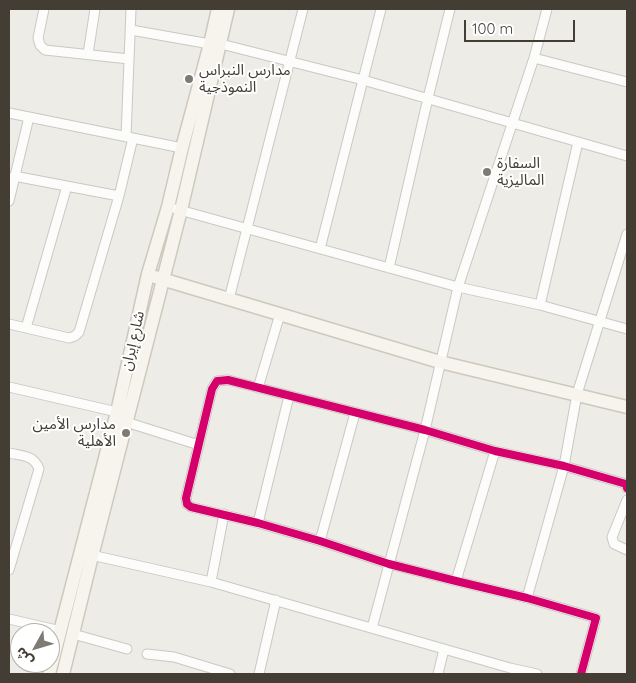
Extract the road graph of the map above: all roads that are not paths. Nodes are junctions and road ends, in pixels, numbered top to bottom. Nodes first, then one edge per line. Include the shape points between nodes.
1 (44, 9) edge
2 (95, 9) edge
3 (131, 9) edge
4 (218, 9) edge
5 (228, 9) edge
6 (303, 9) edge
7 (381, 9) edge
8 (450, 9) edge
9 (547, 9) edge
10 (131, 30) junction
11 (216, 44) junction
12 (88, 54) junction
13 (534, 58) junction
14 (129, 60) junction
15 (290, 61) junction
16 (362, 80) junction
17 (627, 82) edge
18 (428, 98) junction
19 (9, 112) edge
20 (29, 117) junction
21 (512, 123) junction
22 (129, 137) junction
23 (578, 142) junction
24 (182, 148) junction
25 (627, 156) edge
26 (14, 176) junction
27 (67, 186) junction
28 (120, 196) junction
29 (9, 201) edge
30 (175, 209) junction
31 (246, 228) junction
32 (627, 234) edge
33 (320, 249) junction
34 (390, 268) junction
35 (148, 274) junction
36 (162, 280) junction
37 (458, 287) junction
38 (229, 298) junction
39 (540, 305) junction
40 (280, 314) junction
41 (600, 322) junction
42 (9, 324) edge
43 (26, 328) junction
44 (627, 329) edge
45 (440, 362) junction
46 (9, 387) edge
47 (258, 388) junction
48 (577, 394) junction
49 (290, 396) junction
50 (627, 407) edge
51 (117, 412) junction
52 (355, 413) junction
53 (126, 422) junction
54 (425, 430) junction
55 (199, 445) junction
56 (495, 452) junction
57 (9, 453) edge
58 (564, 466) junction
59 (627, 488) edge
60 (627, 500) edge
61 (224, 514) junction
62 (258, 523) junction
63 (320, 541) junction
64 (627, 550) edge
65 (86, 554) junction
66 (390, 564) junction
67 (9, 570) edge
68 (456, 581) junction
69 (211, 582) junction
70 (527, 598) junction
71 (276, 600) junction
72 (9, 619) edge
73 (372, 628) junction
74 (67, 632) junction
75 (444, 649) junction
76 (127, 650) dead end
77 (147, 654) dead end
78 (509, 671) edge
79 (49, 674) edge
80 (62, 674) edge
81 (230, 674) edge
82 (259, 674) edge
83 (438, 674) edge
84 (537, 674) edge
85 (581, 674) edge

1 - 12 street via 38,38 40,45 45,50
2 - 12 street
3 - 10 street
4 - 11 street, شارع إيران
5 - 11 street, شارع إيران
6 - 15 street
7 - 16 street
8 - 18 street
9 - 13 street
10 - 11 street
10 - 14 street
11 - 15 street
11 - 24 street, شارع إيران
11 - 30 street, شارع إيران
12 - 14 street
13 - 17 street
13 - 21 street
14 - 22 street
15 - 16 street
15 - 31 street
16 - 18 street
16 - 33 street
18 - 21 street
18 - 34 street
19 - 20 street
20 - 22 street
20 - 26 street
21 - 23 street
21 - 37 street
22 - 24 street
22 - 28 street
23 - 25 street
23 - 39 street
24 - 30 street, شارع إيران
26 - 27 street
26 - 29 street
27 - 28 street
27 - 43 street
28 - 43 street via 79,332 69,338
30 - 31 street
30 - 35 street, شارع إيران
30 - 36 street, شارع إيران
31 - 33 street
31 - 38 street
32 - 41 street
33 - 34 street
34 - 37 street
35 - 36 street
35 - 51 street, شارع إيران
36 - 38 street
36 - 53 street, شارع إيران
37 - 39 street
37 - 45 street
38 - 40 street
39 - 41 street
40 - 45 street
40 - 47 street
41 - 44 street
41 - 48 street
42 - 43 street
45 - 48 street
45 - 54 street
46 - 51 street
47 - 49 street
47 - 55 street via 228,380 217,381 212,389
48 - 50 street
48 - 58 street
49 - 52 street
49 - 62 street
51 - 53 street
51 - 65 street, شارع إيران
52 - 54 street
52 - 63 street
53 - 55 street
53 - 65 street, شارع إيران
54 - 56 street
54 - 66 street
55 - 61 street via 187,504
56 - 58 street
56 - 68 street
57 - 67 street via 37,461 39,469
58 - 59 street via 626,484
58 - 70 street
60 - 64 street via 612,537 614,544
61 - 62 street
61 - 69 street
62 - 63 street
63 - 66 street
65 - 69 street
65 - 74 street, شارع إيران
66 - 68 street
66 - 73 street
68 - 70 street
69 - 71 street
70 - 85 street via 596,618
71 - 73 street
71 - 82 street
72 - 74 street
73 - 75 street
74 - 76 street
74 - 79 street, شارع إيران
74 - 80 street, شارع إيران
75 - 78 street
75 - 83 street
77 - 81 street via 174,657
78 - 84 street

